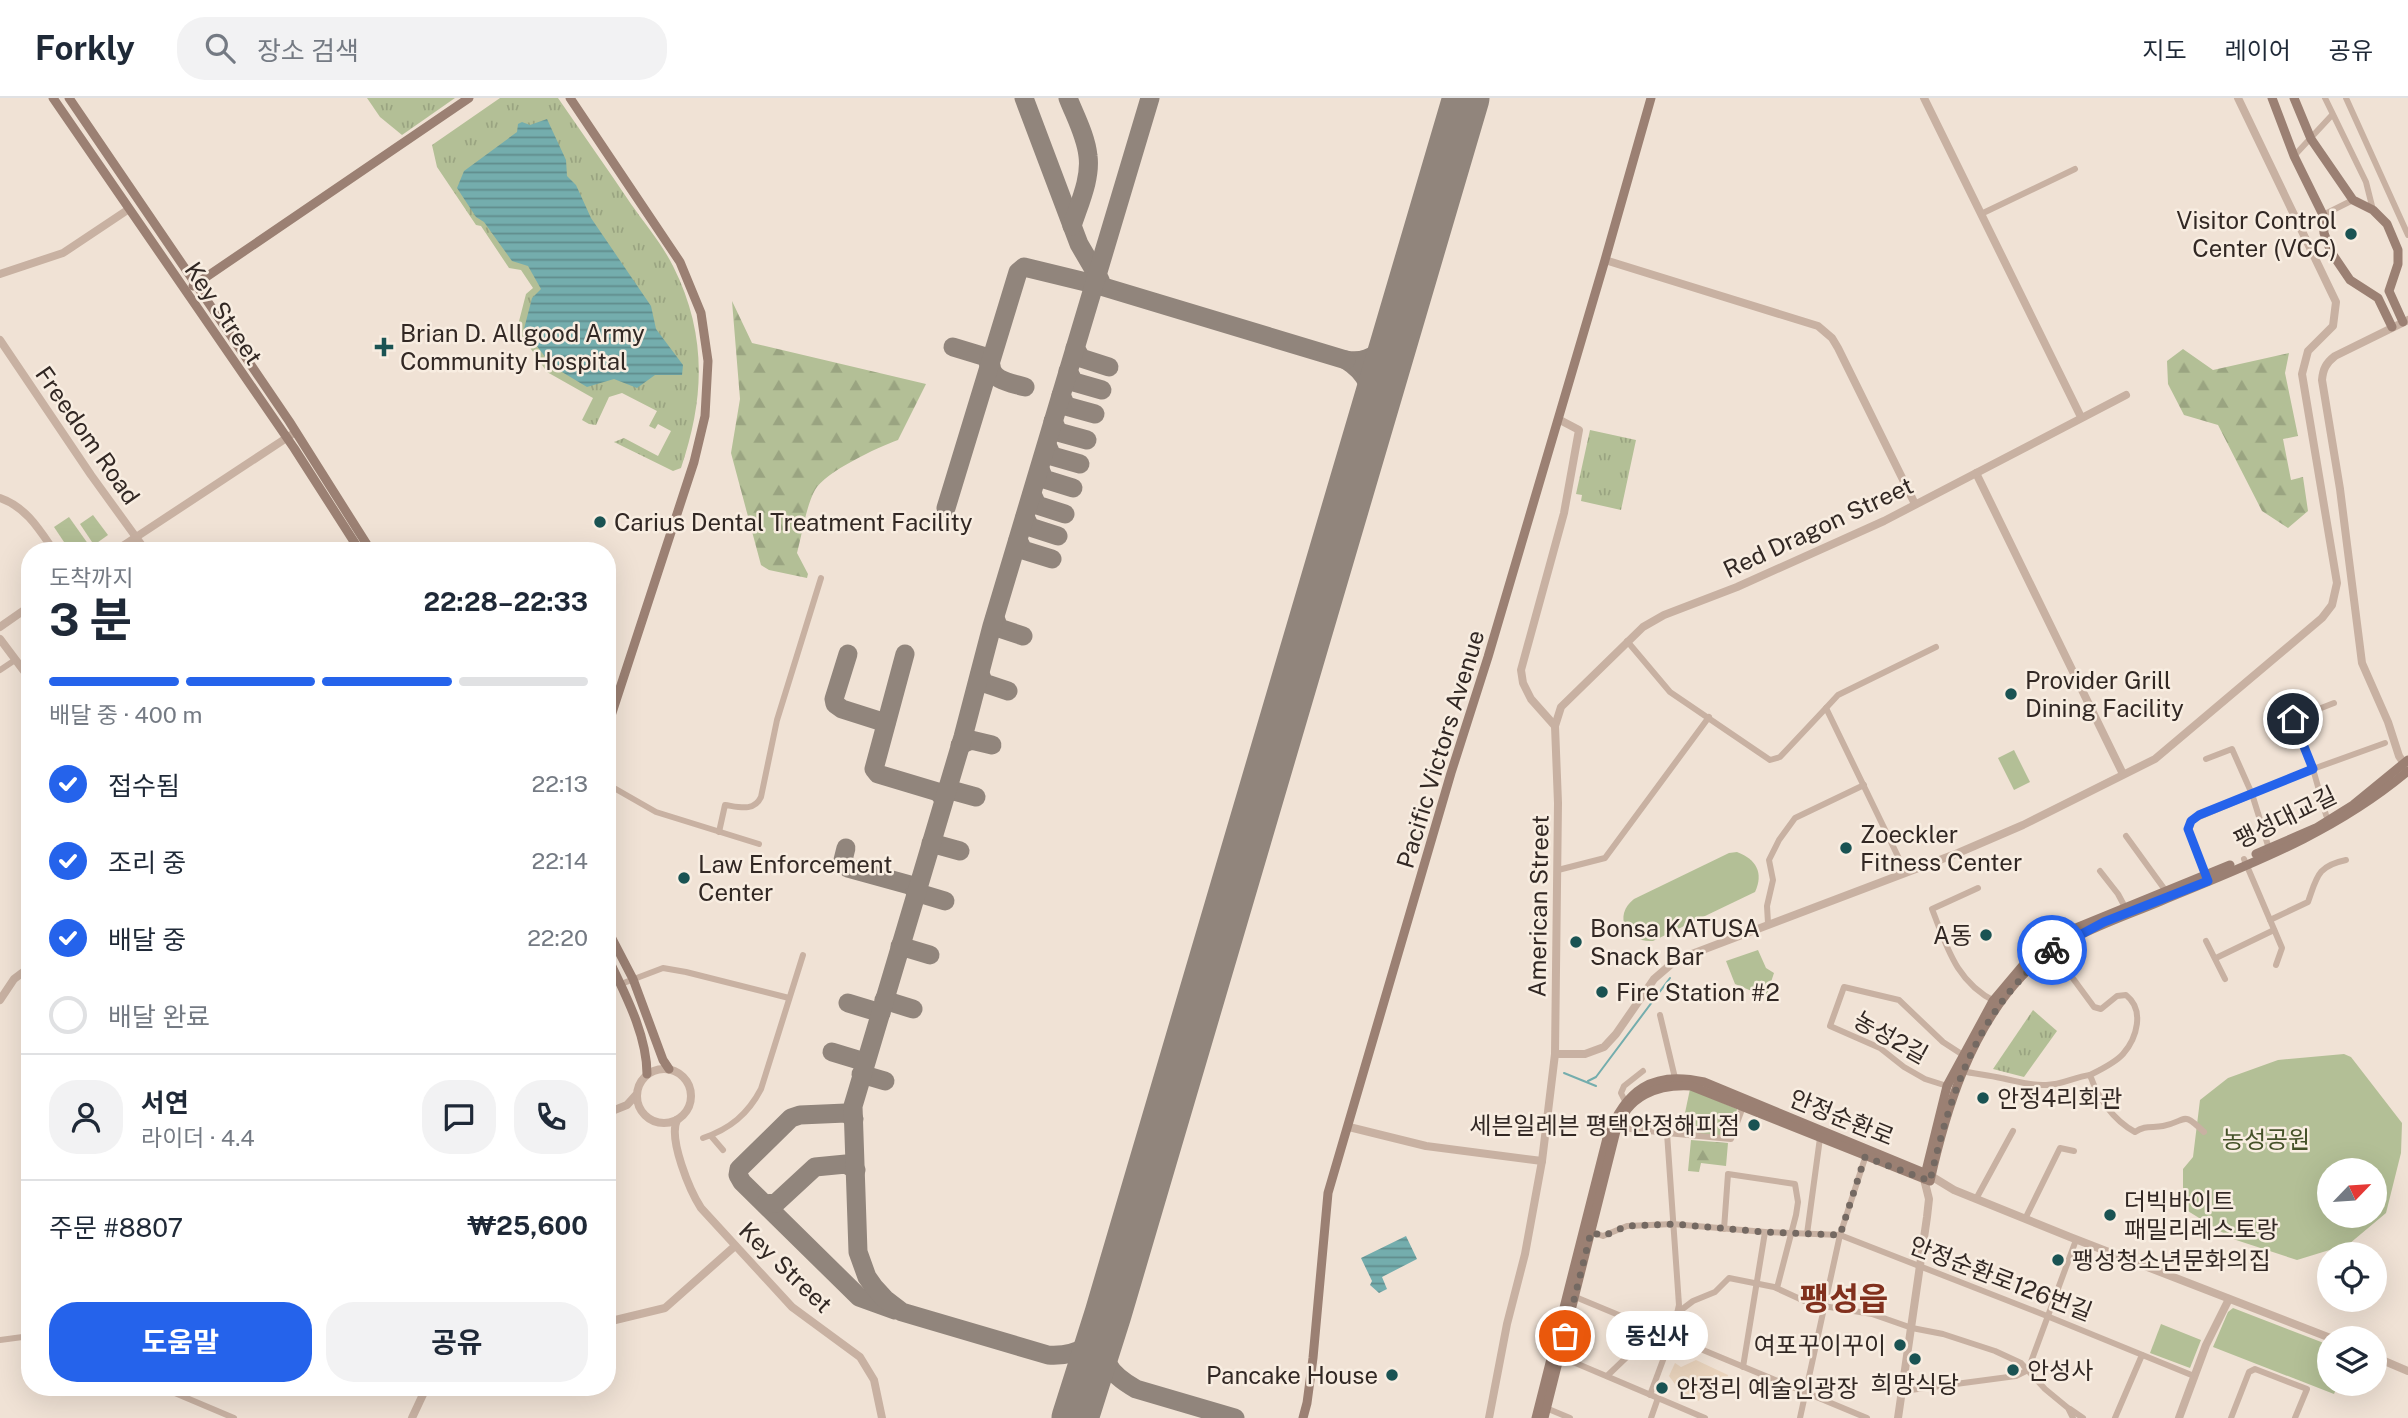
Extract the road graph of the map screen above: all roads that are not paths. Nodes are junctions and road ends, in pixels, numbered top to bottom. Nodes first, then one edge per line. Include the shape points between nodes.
1 (53, 98) edge
2 (69, 98) edge
3 (469, 98) edge
4 (570, 98) edge
5 (1651, 98) edge
6 (1924, 98) edge
7 (2238, 98) edge
8 (2272, 98) edge
9 (2294, 98) edge
10 (2325, 98) edge
11 (2346, 98) edge
12 (2331, 113) junction
13 (2311, 139) junction
14 (2294, 156) junction
15 (2075, 169) dead end
16 (2353, 200) junction
17 (129, 209) junction
18 (2373, 210) junction
19 (1981, 214) junction
20 (2323, 215) junction
21 (2408, 234) edge
22 (1605, 260) junction
23 (0, 274) edge
24 (196, 284) junction
25 (185, 291) junction
26 (2406, 321) edge
27 (2392, 327) junction
28 (0, 340) edge
29 (2126, 396) dead end
30 (2081, 417) junction
31 (1558, 419) junction
32 (296, 432) junction
33 (287, 438) junction
34 (1976, 473) junction
35 (0, 498) edge
36 (1915, 504) junction
37 (136, 537) junction
38 (47, 542) edge
39 (128, 542) edge
40 (140, 542) edge
41 (354, 542) edge
42 (365, 542) edge
43 (821, 578) dead end
44 (21, 612) edge
45 (0, 627) edge
46 (0, 639) edge
47 (1627, 640) junction
48 (1936, 647) dead end
49 (15, 660) junction
50 (21, 668) edge
51 (0, 670) edge
52 (616, 700) edge
53 (2287, 702) dead end
54 (2334, 703) dead end
55 (1826, 708) junction
56 (1709, 717) junction
57 (2293, 719) junction
58 (1555, 726) junction
59 (2385, 743) dead end
60 (2206, 759) dead end
61 (2407, 766) edge
62 (2313, 769) junction
63 (2123, 774) junction
64 (1864, 785) junction
65 (616, 789) edge
66 (2252, 794) junction
67 (2330, 823) junction
68 (719, 832) junction
69 (2126, 836) dead end
70 (759, 844) dead end
71 (2270, 852) junction
72 (2346, 860) dead end
73 (2245, 862) junction
74 (1558, 870) junction
75 (2100, 871) dead end
76 (1906, 873) junction
77 (2206, 878) junction
78 (1978, 888) dead end
79 (2168, 894) junction
80 (2126, 910) junction
81 (2270, 920) junction
82 (1768, 923) junction
83 (2274, 930) junction
84 (2206, 941) dead end
85 (616, 946) edge
86 (2050, 947) junction
87 (803, 955) dead end
88 (2216, 958) junction
89 (2276, 965) dead end
90 (21, 974) edge
91 (616, 974) edge
92 (633, 979) junction
93 (2225, 979) dead end
94 (621, 984) junction
95 (789, 998) junction
96 (0, 1000) edge
97 (1997, 1003) junction
98 (1660, 1015) dead end
99 (1555, 1054) junction
100 (1963, 1055) junction
101 (669, 1069) junction
102 (1959, 1069) junction
103 (1643, 1071) dead end
104 (647, 1074) junction
105 (2090, 1075) junction
106 (1675, 1077) junction
107 (1947, 1086) junction
108 (637, 1094) junction
109 (1625, 1101) junction
110 (1745, 1102) junction
111 (627, 1105) junction
112 (616, 1109) edge
113 (641, 1110) junction
114 (677, 1120) junction
115 (666, 1123) junction
116 (1615, 1124) junction
117 (1349, 1127) junction
118 (2013, 1130) dead end
119 (674, 1132) junction
120 (2204, 1132) dead end
121 (1667, 1133) junction
122 (711, 1136) junction
123 (703, 1138) dead end
124 (1820, 1138) junction
125 (723, 1150) dead end
126 (2074, 1151) dead end
127 (1866, 1153) junction
128 (1542, 1161) junction
129 (1927, 1177) junction
130 (1976, 1199) junction
131 (2025, 1219) junction
132 (1673, 1224) junction
133 (1724, 1228) junction
134 (1588, 1231) junction
135 (1765, 1232) junction
136 (1791, 1233) junction
137 (1807, 1234) junction
138 (1840, 1235) junction
139 (2076, 1240) junction
140 (735, 1246) junction
141 (1919, 1267) junction
142 (1756, 1282) junction
143 (1777, 1288) junction
144 (1571, 1295) junction
145 (2229, 1299) junction
146 (1825, 1308) junction
147 (1675, 1314) junction
148 (2047, 1316) junction
149 (616, 1320) edge
150 (1912, 1328) junction
151 (1656, 1329) junction
152 (2317, 1333) edge
153 (1672, 1336) junction
154 (21, 1337) edge
155 (0, 1340) edge
156 (1556, 1355) junction
157 (2142, 1355) junction
158 (2387, 1362) edge
159 (1743, 1367) junction
160 (2028, 1370) junction
161 (2408, 1371) edge
162 (1607, 1376) junction
163 (2194, 1376) junction
164 (1903, 1391) junction
165 (1806, 1394) junction
166 (1650, 1395) junction
167 (182, 1396) edge
168 (422, 1396) edge
169 (1658, 1398) junction
170 (2068, 1408) junction
171 (1545, 1413) edge
172 (234, 1418) edge
173 (412, 1418) edge
174 (882, 1418) edge
175 (1303, 1418) edge
176 (1489, 1418) edge
177 (1536, 1418) edge
178 (1570, 1418) edge
179 (1651, 1418) edge
180 (1705, 1418) edge
181 (1800, 1418) edge
182 (1867, 1418) edge
183 (1898, 1418) edge
184 (2073, 1418) edge
185 (2083, 1418) edge
186 (2115, 1418) edge
187 (2179, 1418) edge
188 (2231, 1418) edge
189 (2295, 1418) edge

1 - 17 main road, Key Street
2 - 24 main road, Key Street
3 - 24 main road
4 - 52 main road via 680,262 701,313 708,362 705,416 697,452
5 - 22 main road, Pacific Victors Avenue
6 - 19 street
7 - 63 street via 2336,302 2333,326 2308,351 2302,374 2337,583 2332,605 2322,618 2155,759
8 - 14 main road
9 - 13 main road
10 - 12 street
11 - 21 street
12 - 13 street
12 - 18 street via 2366,182
13 - 14 street
13 - 16 main road
14 - 20 main road
15 - 19 street
16 - 18 main road
16 - 20 street
17 - 23 street via 64,253
17 - 25 main road, Key Street
18 - 26 main road via 2387,224 2398,250 2389,290
19 - 30 street
20 - 27 main road via 2331,252 2350,280 2378,298
22 - 31 main road, Pacific Victors Avenue
22 - 36 street via 1826,331
24 - 25 main road
24 - 32 main road, Key Street
25 - 33 main road, Key Street
26 - 27 street
27 - 61 street via 2335,356 2323,370 2322,380 2361,663
28 - 37 street, Freedom Road
29 - 30 street, Red Dragon Street
30 - 34 street, Red Dragon Street
31 - 58 street via 1579,430 1564,513 1521,670 1531,699
31 - 117 main road, Pacific Victors Avenue
32 - 33 street
32 - 42 main road, Key Street
33 - 37 street
33 - 41 main road, Key Street
34 - 36 street, Red Dragon Street
34 - 63 street
35 - 38 street via 27,514
36 - 47 street, Red Dragon Street via 1737,587 1664,615
37 - 39 street
37 - 40 street, Freedom Road
43 - 68 street via 777,720 761,797 752,808 725,805
44 - 45 street
46 - 49 street
47 - 56 street via 1670,692
47 - 58 street, Red Dragon Street via 1561,707
48 - 55 street via 1838,695
49 - 50 street
49 - 51 street
53 - 57 street
54 - 57 street
55 - 56 street via 1780,757 1770,760
55 - 64 street
56 - 74 street via 1605,858
57 - 62 street
58 - 74 street, American Street
59 - 62 street
60 - 66 street via 2232,749
61 - 67 main road, 팽성대교길
62 - 66 street
62 - 67 street
63 - 76 street via 2023,825
64 - 76 street
64 - 82 street via 1795,818 1779,840 1769,860 1773,880
65 - 68 street via 656,812
66 - 71 street
66 - 77 street via 2199,815 2189,824
67 - 71 main road, 팽성대교길
68 - 70 street
69 - 79 street
71 - 73 main road, 팽성대교길
72 - 81 street via 2318,873 2308,902
73 - 77 main road, 팽성대교길
73 - 81 street
74 - 99 street, American Street
75 - 80 street
76 - 82 street
77 - 79 main road, 팽성대교길
78 - 97 street via 1933,909 1953,964 1973,987
79 - 80 main road, 팽성대교길
80 - 86 main road, 팽성대교길 via 2076,928
81 - 83 street
82 - 99 street via 1676,960 1654,979 1614,1038 1601,1049 1581,1055
83 - 88 street
83 - 89 street via 2282,948
84 - 88 street
85 - 92 main road
86 - 97 main road, 팽성대교길 via 2025,963
86 - 105 street via 2094,1007 2101,1009 2117,996 2126,995 2137,1011 2137,1028 2123,1054
87 - 95 street
88 - 93 street
90 - 96 street
91 - 94 main road
92 - 94 street
92 - 95 street via 663,968
92 - 101 main road
94 - 104 main road via 647,1059
95 - 122 street via 754,1102 735,1123
97 - 100 main road, 팽성대교길
97 - 102 main road
98 - 106 street
99 - 128 street, American Street
100 - 102 main road, 팽성대교길
100 - 107 street, 농성2길 via 1942,1042 1899,1000 1844,987 1830,1026 1880,1048 1913,1073
101 - 104 street
101 - 114 street via 685,1079 691,1092 688,1109
102 - 105 street via 2045,1086
102 - 107 main road, 팽성대교길
102 - 129 main road, 팽성대교길
103 - 109 street via 1624,1086
104 - 108 street
105 - 120 street via 2113,1115 2135,1132 2183,1118
106 - 109 main road via 1651,1084
106 - 110 main road, 안정순환로 via 1704,1082
107 - 129 main road, 팽성대교길
108 - 111 street
108 - 113 street
109 - 116 main road, 안정순환로
110 - 116 main road, 안정순환로 via 1691,1086 1663,1086 1636,1101
110 - 121 street via 1731,1139
110 - 124 main road, 안정순환로
110 - 127 main road, 안정순환로
111 - 112 street
111 - 113 street
113 - 115 street via 652,1121
114 - 115 street
114 - 119 street
115 - 119 street
116 - 121 street
116 - 134 main road, 안정순환로
117 - 128 street via 1426,1146
117 - 175 main road, Pacific Victors Avenue via 1328,1193
118 - 130 street
119 - 140 street, Key Street via 693,1195
121 - 132 street
122 - 123 street
122 - 125 street
124 - 127 main road, 안정순환로
124 - 137 street, 안정순환로
126 - 131 street via 2060,1148
127 - 129 main road, 안정순환로
127 - 138 street
128 - 176 street, American Street
129 - 130 street, 안정순환로
129 - 141 street via 1929,1199
130 - 131 street, 안정순환로
131 - 139 street, 안정순환로
132 - 133 street, 안정순환로126번길
132 - 134 street, 안정순환로126번길 via 1627,1226 1603,1236
132 - 147 street via 1679,1305
133 - 135 street, 안정순환로126번길
133 - 136 street via 1728,1174 1794,1184 1798,1202
134 - 144 main road, 안정순환로
135 - 136 street, 안정순환로126번길
135 - 142 street
136 - 137 street, 안정순환로126번길
136 - 143 street
137 - 138 street, 안정순환로126번길
138 - 141 street, 안정순환로126번길
138 - 146 street
139 - 145 street, 안정순환로
139 - 148 street
140 - 149 street via 665,1308
140 - 174 street, Key Street via 792,1307 860,1357 874,1380
141 - 148 street, 안정순환로126번길
141 - 150 street
142 - 143 street
142 - 147 street via 1729,1278 1715,1292
142 - 159 street
143 - 146 street
144 - 151 street
144 - 156 main road, 안정순환로
145 - 152 street, 안정순환로
145 - 163 street
146 - 150 street via 1872,1314
146 - 165 street
147 - 151 street
147 - 153 street
148 - 157 street, 안정순환로126번길
148 - 160 street
150 - 160 street via 1995,1351
150 - 164 street
151 - 153 street
151 - 162 street
153 - 159 street
153 - 166 street
154 - 155 street
156 - 162 street
156 - 171 main road, 안정순환로
156 - 177 main road, 안정순환로
157 - 163 street, 안정순환로126번길
157 - 186 street
158 - 161 street
159 - 165 street
160 - 164 street via 2016,1376
160 - 170 street
162 - 166 street
163 - 187 street
164 - 183 street
165 - 181 street
165 - 182 street
166 - 169 street
167 - 172 street
168 - 173 street
169 - 179 street
169 - 180 street
170 - 184 street
170 - 185 street
171 - 178 street
188 - 189 street via 2249,1372 2255,1369 2307,1389

